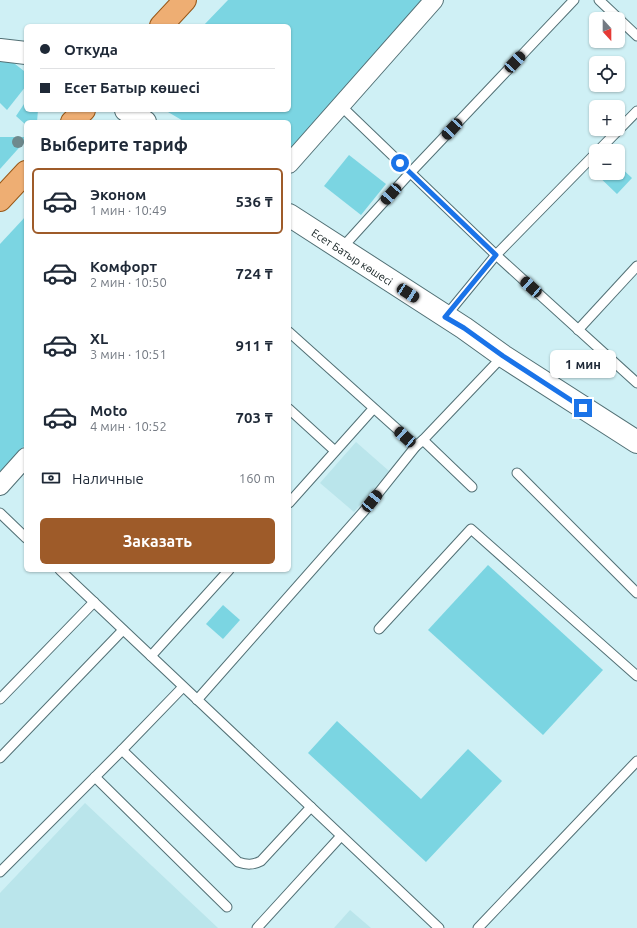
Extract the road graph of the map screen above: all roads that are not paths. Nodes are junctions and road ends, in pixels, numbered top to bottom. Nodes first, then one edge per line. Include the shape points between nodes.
1 (186, 0) edge
2 (434, 0) edge
3 (574, 0) edge
4 (599, 0) edge
5 (614, 0) edge
6 (607, 7) junction
7 (163, 24) edge
8 (637, 36) edge
9 (0, 50) edge
10 (24, 53) edge
11 (340, 106) junction
12 (637, 111) edge
13 (82, 112) edge
14 (129, 112) edge
15 (74, 120) edge
16 (142, 120) edge
17 (605, 144) edge
18 (589, 160) edge
19 (291, 162) edge
20 (410, 173) junction
21 (24, 174) edge
22 (0, 200) edge
23 (291, 216) edge
24 (341, 249) junction
25 (496, 255) junction
26 (637, 266) edge
27 (445, 317) junction
28 (578, 330) junction
29 (291, 334) edge
30 (503, 356) junction
31 (637, 383) edge
32 (373, 409) junction
33 (291, 411) edge
34 (424, 440) junction
35 (637, 442) edge
36 (416, 446) junction
37 (335, 451) junction
38 (24, 459) edge
39 (517, 473) dead end
40 (0, 486) edge
41 (472, 487) dead end
42 (291, 501) edge
43 (0, 513) edge
44 (24, 536) edge
45 (62, 572) edge
46 (227, 572) edge
47 (637, 593) edge
48 (94, 602) junction
49 (379, 629) dead end
50 (123, 630) junction
51 (151, 656) junction
52 (636, 672) edge
53 (183, 687) junction
54 (0, 699) edge
55 (197, 700) junction
56 (122, 750) junction
57 (0, 758) edge
58 (637, 761) edge
59 (95, 777) junction
60 (310, 807) junction
61 (341, 836) junction
62 (0, 872) edge
63 (227, 907) dead end
64 (257, 928) edge
65 (439, 928) edge
66 (478, 928) edge

1 - 7 main road
2 - 11 street
3 - 20 lane
4 - 6 lane
5 - 6 lane
6 - 8 lane
9 - 10 street
11 - 19 street
11 - 20 lane
12 - 17 lane
13 - 15 main road
14 - 16 street
18 - 25 lane
20 - 24 lane
20 - 25 lane
21 - 22 main road
23 - 24 street, Есет Батыр көшесі
24 - 27 street, Есет Батыр көшесі
25 - 27 lane
25 - 28 lane
26 - 28 lane
27 - 30 street, Есет Батыр көшесі
28 - 31 lane
29 - 32 lane
30 - 34 lane
30 - 35 street, Есет Батыр көшесі
32 - 36 lane
32 - 37 lane
33 - 37 lane
34 - 36 lane
34 - 41 lane
36 - 55 lane via 364,511
37 - 42 lane
38 - 40 street
39 - 47 lane
43 - 44 lane
45 - 48 lane
46 - 51 lane
48 - 50 lane
48 - 54 lane
49 - 52 lane via 472,529
50 - 51 lane
50 - 57 lane
51 - 53 lane
53 - 55 lane
53 - 56 lane
55 - 60 lane
56 - 59 lane
56 - 60 lane via 238,862 254,864 261,861
58 - 66 lane
59 - 62 lane
59 - 63 lane
60 - 61 lane
61 - 64 lane
61 - 65 lane

